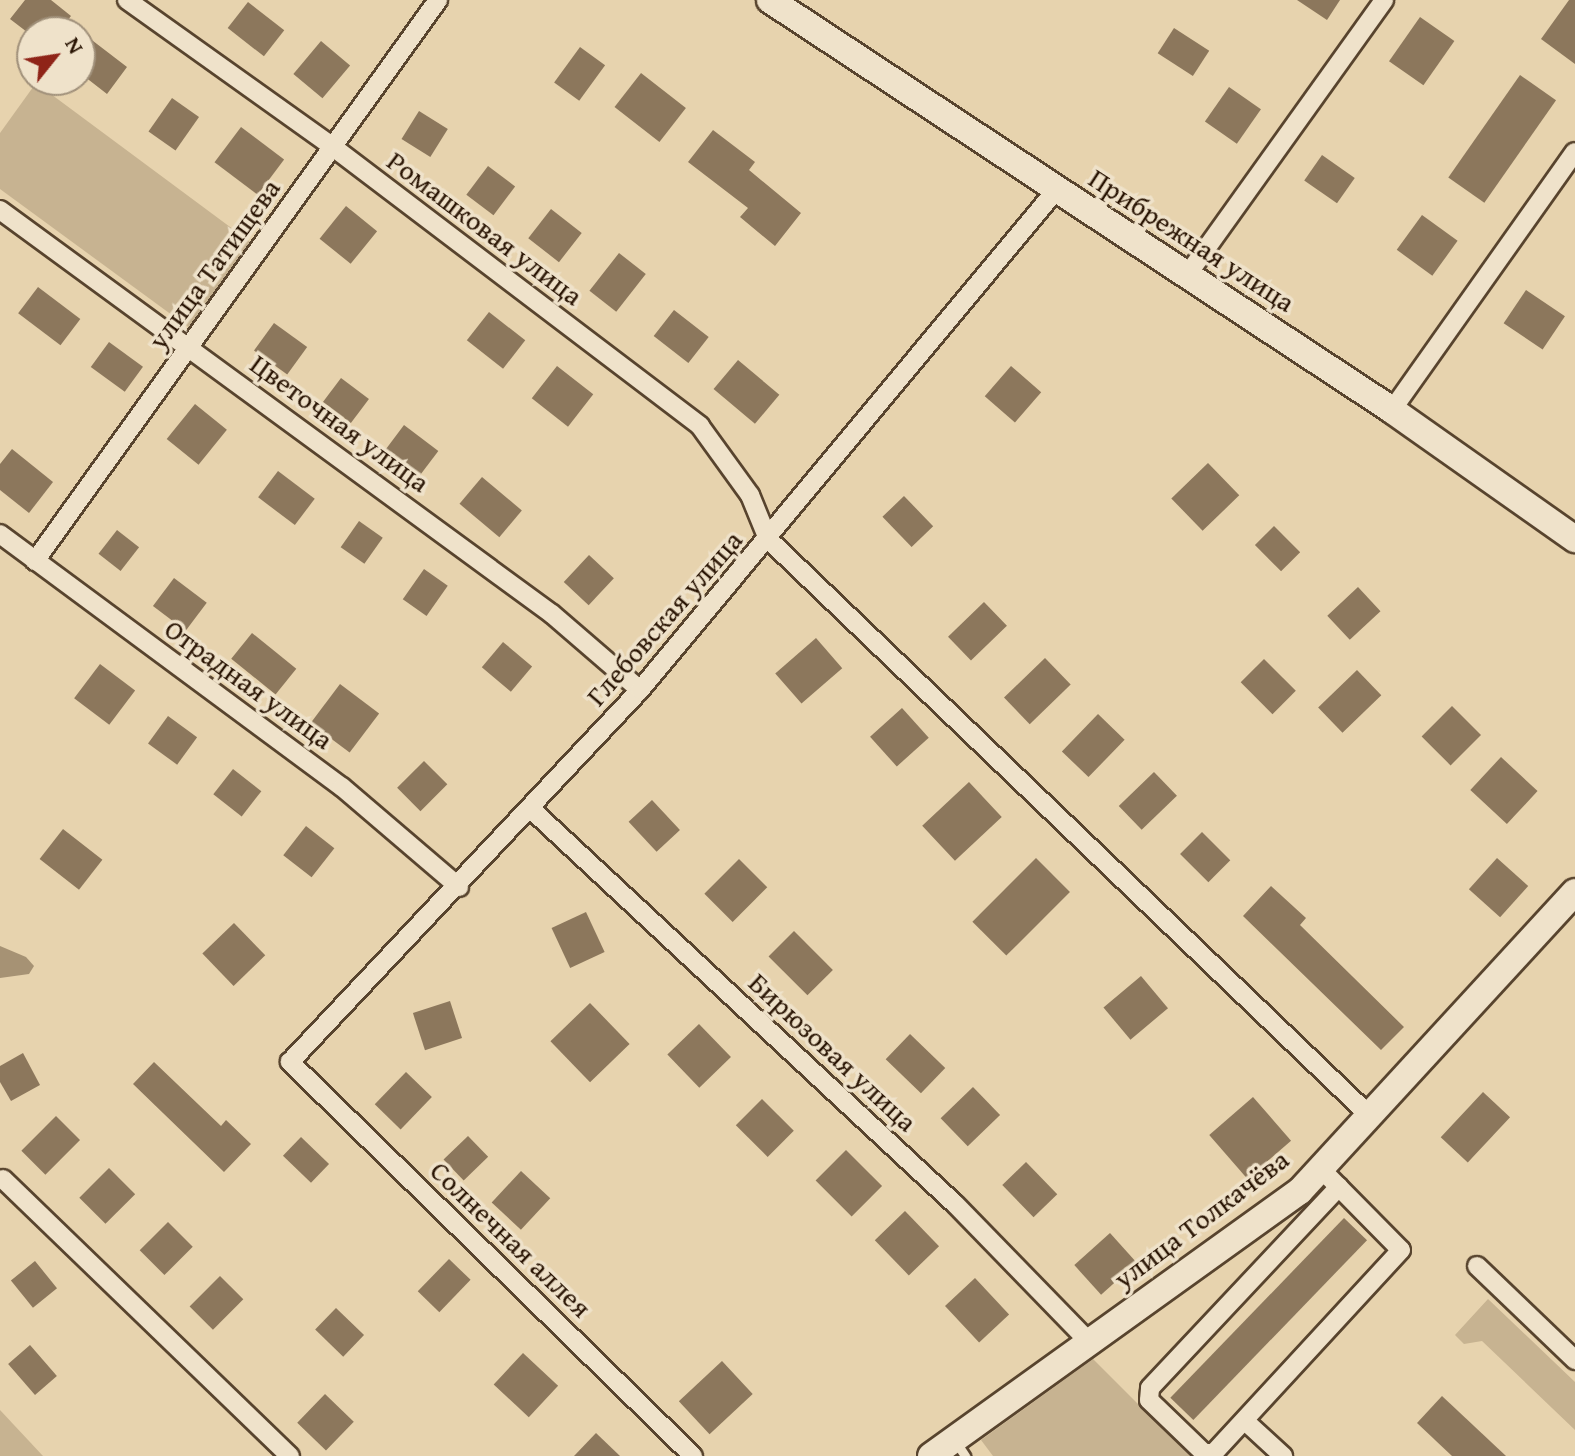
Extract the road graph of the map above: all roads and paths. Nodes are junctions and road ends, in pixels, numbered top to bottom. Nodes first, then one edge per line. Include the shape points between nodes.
1 (127, 0) edge
2 (438, 0) edge
3 (770, 0) edge
4 (1384, 0) edge
5 (333, 147) junction
6 (1575, 152) edge
7 (1057, 189) junction
8 (0, 210) edge
9 (1188, 274) junction
10 (188, 346) junction
11 (1392, 410) junction
12 (0, 534) edge
13 (768, 539) junction
14 (1575, 539) edge
15 (35, 561) junction
16 (640, 690) junction
17 (532, 810) junction
18 (459, 887) junction
19 (1575, 892) edge
20 (290, 1062) joint
21 (1370, 1116) junction
22 (1320, 1168) junction
23 (3, 1179) dead end
24 (1339, 1187) junction
25 (1477, 1266) dead end
26 (1089, 1342) junction
27 (1575, 1360) edge
28 (1245, 1421) junction
29 (960, 1448) edge
30 (290, 1456) edge
31 (693, 1456) edge
32 (931, 1456) edge
33 (1283, 1456) edge

1 - 5 street, Ромашковая улица
2 - 5 street, улица Татищева
3 - 7 street, Прибрежная улица
4 - 9 street
5 - 10 street, улица Татищева
5 - 13 street, Ромашковая улица via 700,426 750,495
6 - 11 street
7 - 9 street, Прибрежная улица
7 - 13 street, Глебовская улица
8 - 10 street, Цветочная улица
9 - 11 street, Прибрежная улица
10 - 15 street, улица Татищева
10 - 16 street, Цветочная улица via 552,614
11 - 14 street, Прибрежная улица
12 - 15 street, Отрадная улица
13 - 16 street, Глебовская улица
13 - 21 street
15 - 18 street, Отрадная улица via 342,787
16 - 17 street, Глебовская улица
17 - 18 street, Глебовская улица
17 - 26 street, Бирюзовая улица via 956,1205
18 - 20 street, Глебовская улица
19 - 21 street, улица Толкачёва
20 - 31 street, Солнечная аллея
21 - 22 street, улица Толкачёва
22 - 24 street
22 - 26 street, улица Толкачёва via 1300,1191 1239,1238
23 - 30 street
24 - 28 street via 1401,1250
24 - 28 street via 1150,1388 1149,1400 1209,1455
25 - 27 street
26 - 29 street, улица Толкачёва
28 - 33 street
29 - 32 street, улица Толкачёва

